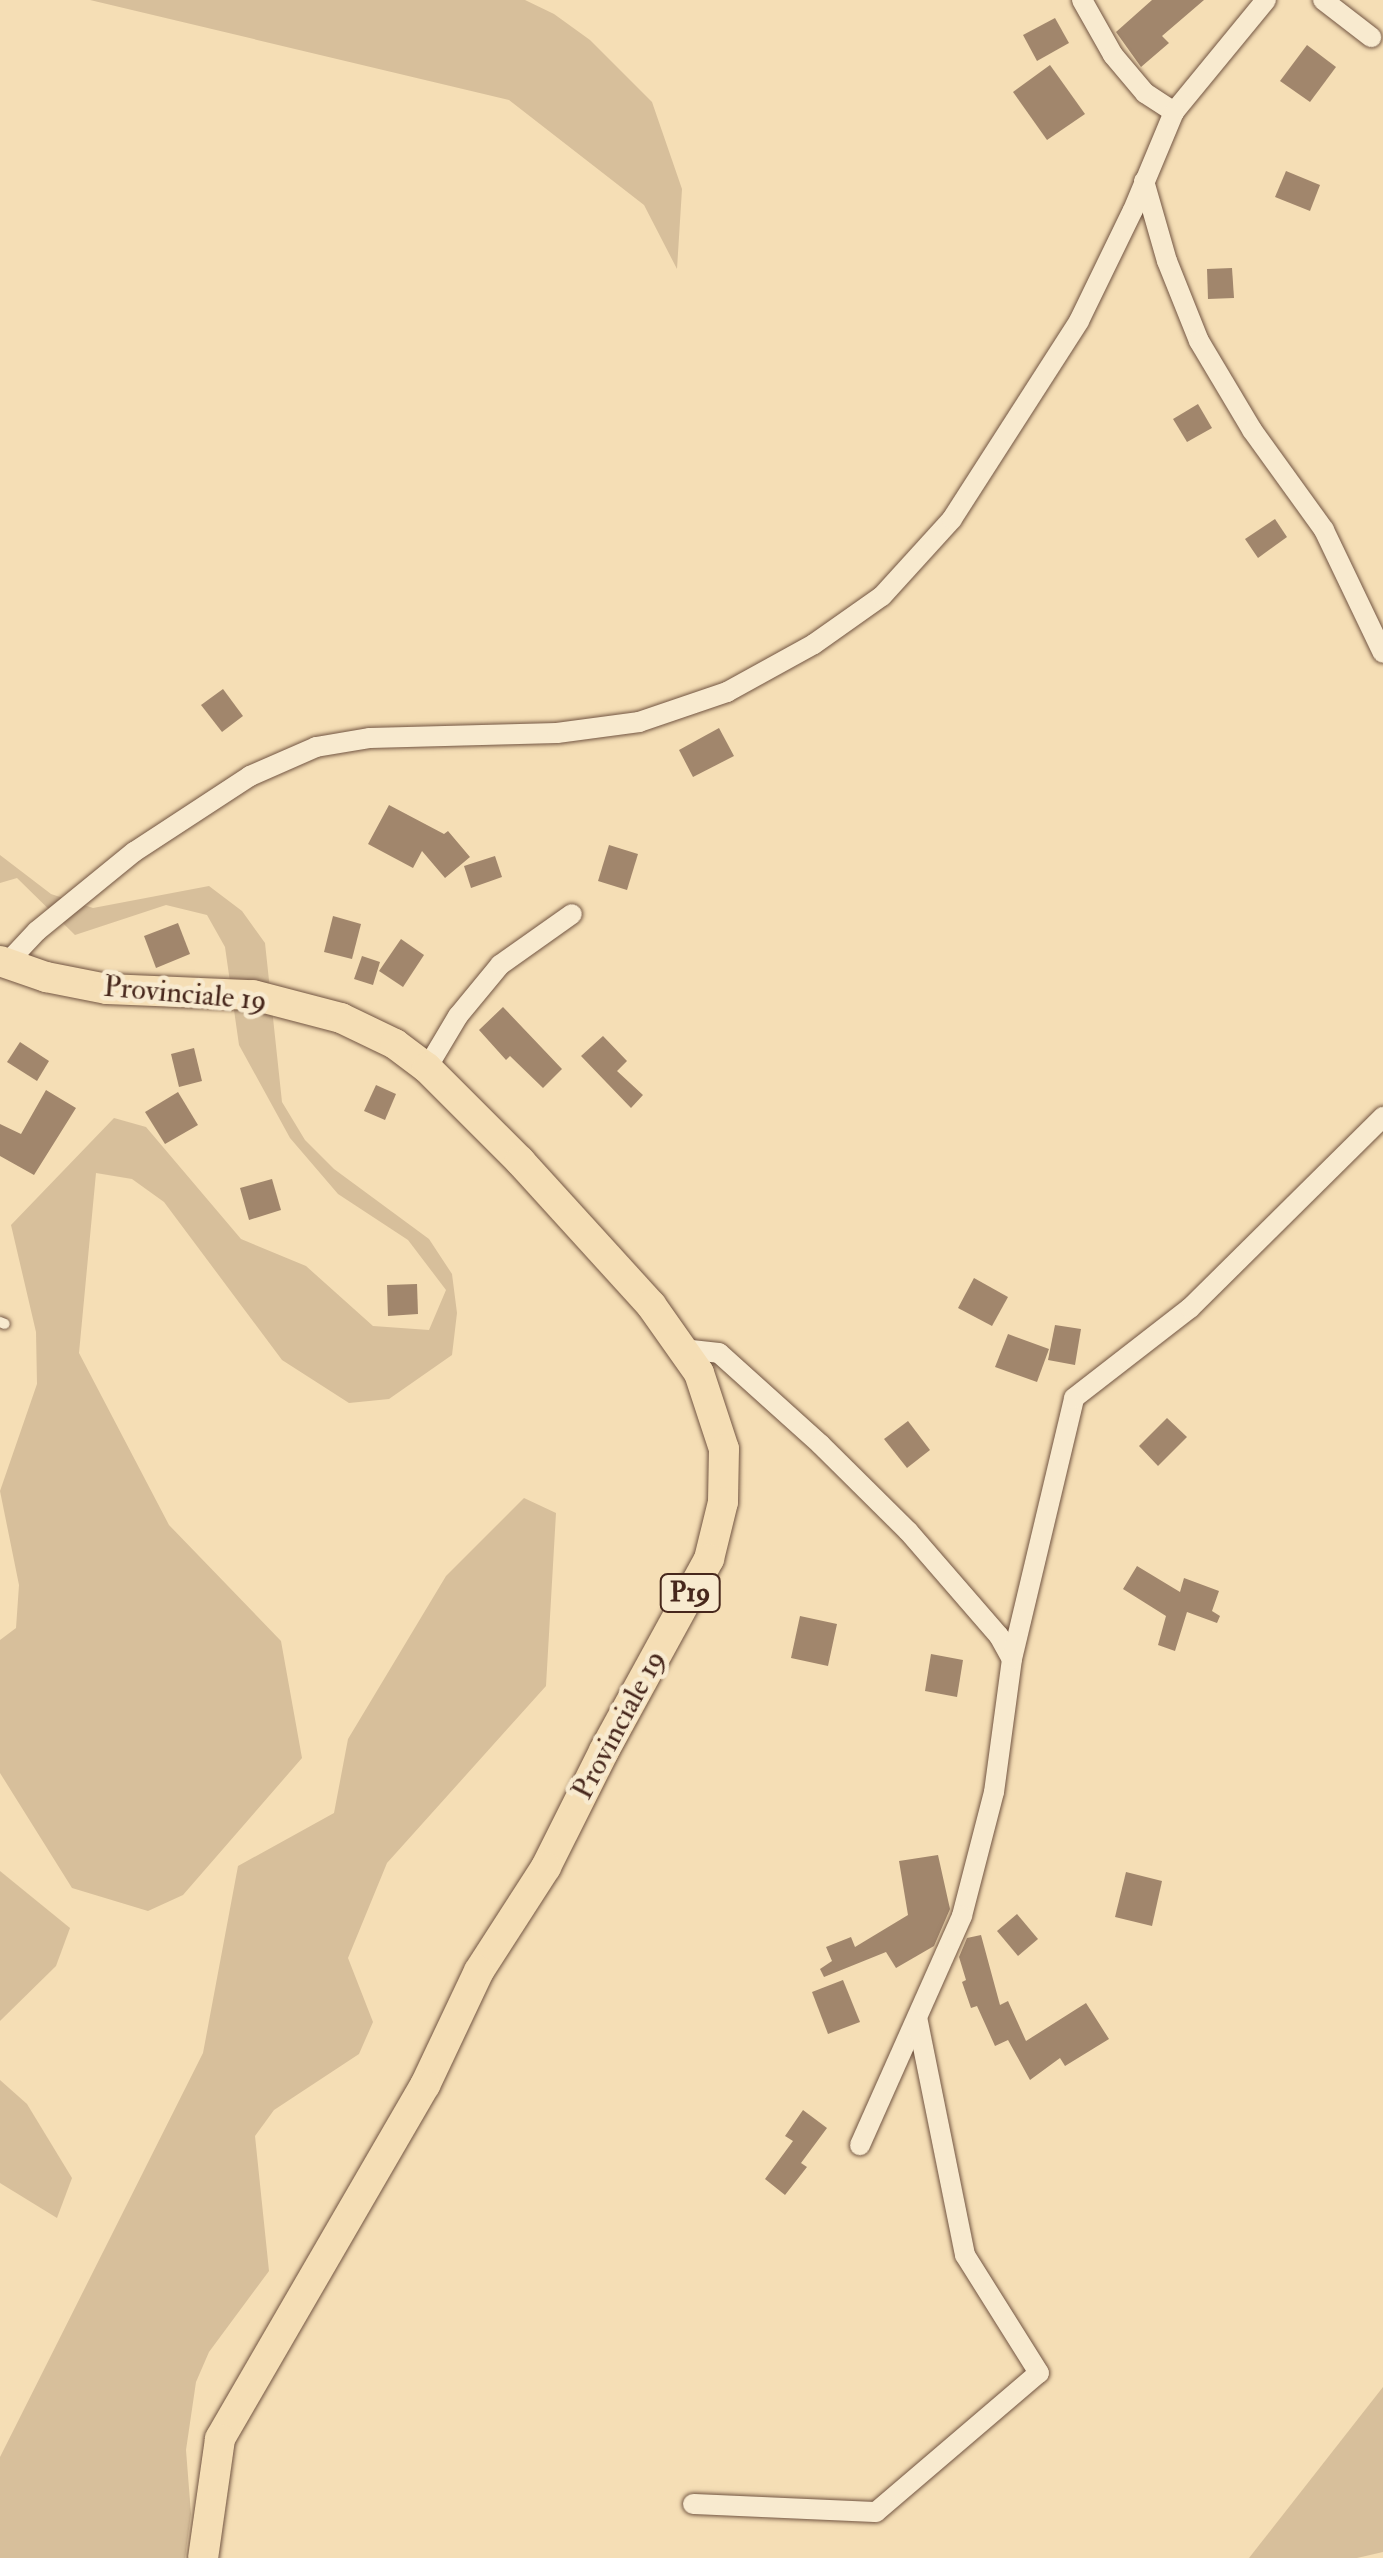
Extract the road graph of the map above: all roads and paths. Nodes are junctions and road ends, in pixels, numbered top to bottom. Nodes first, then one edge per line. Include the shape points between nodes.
1 (1082, 0) edge
2 (1266, 0) edge
3 (1323, 0) edge
4 (1371, 37) dead end
5 (1174, 112) junction
6 (1144, 182) junction
7 (1383, 653) edge
8 (572, 914) dead end
9 (3, 962) edge
10 (427, 1068) junction
11 (1383, 1117) edge
12 (682, 1348) junction
13 (1012, 1659) junction
14 (918, 2020) junction
15 (860, 2145) dead end
16 (693, 2504) dead end
17 (203, 2558) edge

1 - 5 street via 1113,55 1146,93
2 - 5 street
3 - 4 street
5 - 6 street
6 - 7 street via 1199,342 1324,530
6 - 9 street via 1079,321 952,519 882,596 814,644 727,692 639,722 316,747 250,776 134,852
8 - 10 street via 500,965
9 - 10 main road, Provinciale 19 / P19 via 107,988 252,995 312,1009 367,1027
10 - 12 main road, Provinciale 19 / P19 via 612,1258
11 - 13 street via 1190,1308 1074,1398
12 - 13 street via 719,1352 821,1444 908,1531
12 - 17 main road, Provinciale 19 / P19 via 707,1392 724,1450 723,1502 709,1559 546,1867 478,1971 425,2085 230,2416 214,2465
13 - 14 street via 994,1792 976,1863 962,1916
14 - 15 street
14 - 16 street via 965,2255 1039,2372 876,2512

